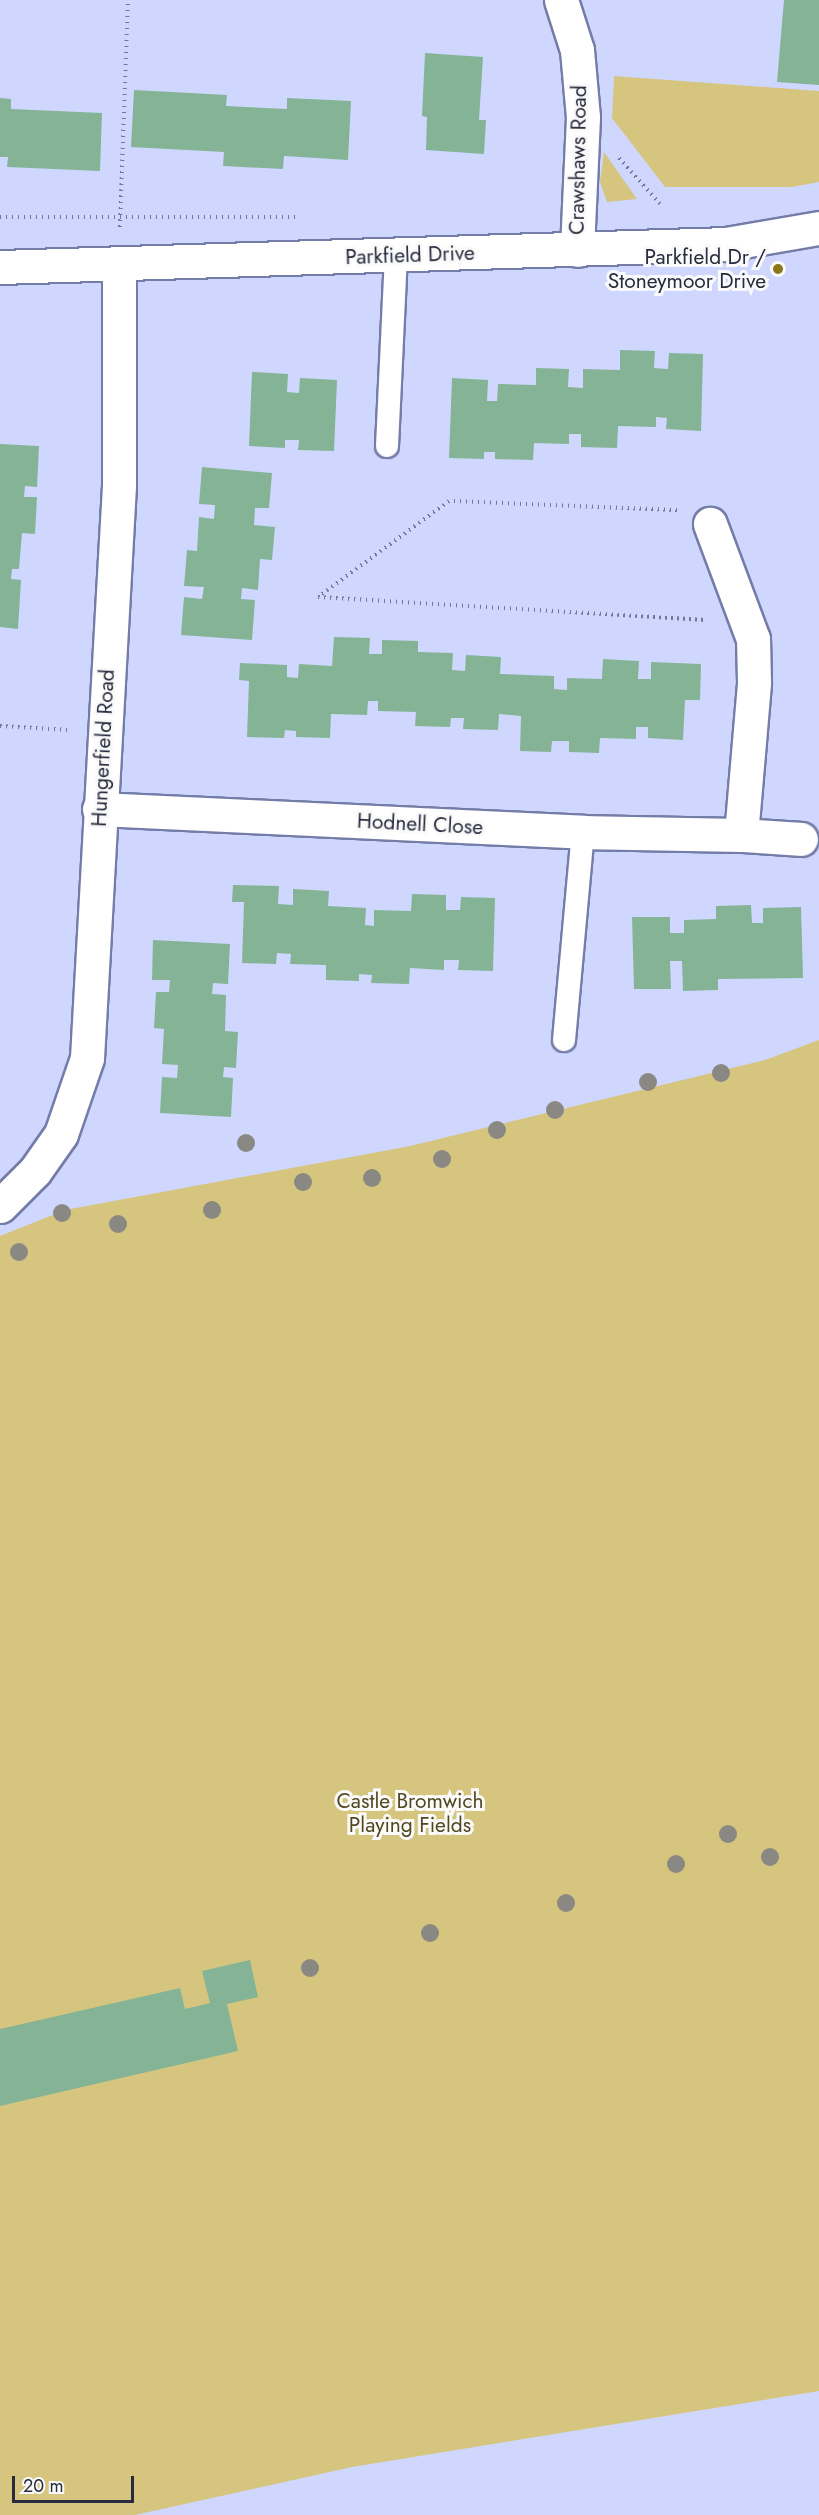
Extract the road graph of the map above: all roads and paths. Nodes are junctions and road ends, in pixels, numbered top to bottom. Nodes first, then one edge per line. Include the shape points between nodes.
1 (128, 0) edge
2 (561, 0) edge
3 (583, 117) junction
4 (661, 205) dead end
5 (819, 228) edge
6 (576, 250) junction
7 (396, 256) junction
8 (119, 263) junction
9 (0, 267) edge
10 (387, 446) dead end
11 (710, 524) joint
12 (748, 622) junction
13 (0, 726) edge
14 (104, 733) junction
15 (99, 809) junction
16 (584, 832) junction
17 (741, 835) junction
18 (801, 839) dead end
19 (564, 1040) dead end
20 (0, 1206) edge

1 - 8 path
2 - 3 street, Crawshaws Road via 577,50
3 - 4 path
3 - 6 street, Crawshaws Road
5 - 6 street, Parkfield Drive via 726,244
6 - 7 street, Parkfield Drive
7 - 8 street, Parkfield Drive
7 - 10 lane
8 - 9 street, Parkfield Drive
8 - 14 street, Hungerfield Road via 119,485
11 - 12 street
11 - 12 path via 683,510 449,501 318,597
12 - 17 street via 753,639 754,682
13 - 14 path
14 - 15 street, Hungerfield Road
15 - 16 street, Hodnell Close
15 - 20 street, Hungerfield Road via 87,1058 61,1134 35,1171
16 - 17 street, Hodnell Close
16 - 19 lane
17 - 18 street, Hodnell Close

